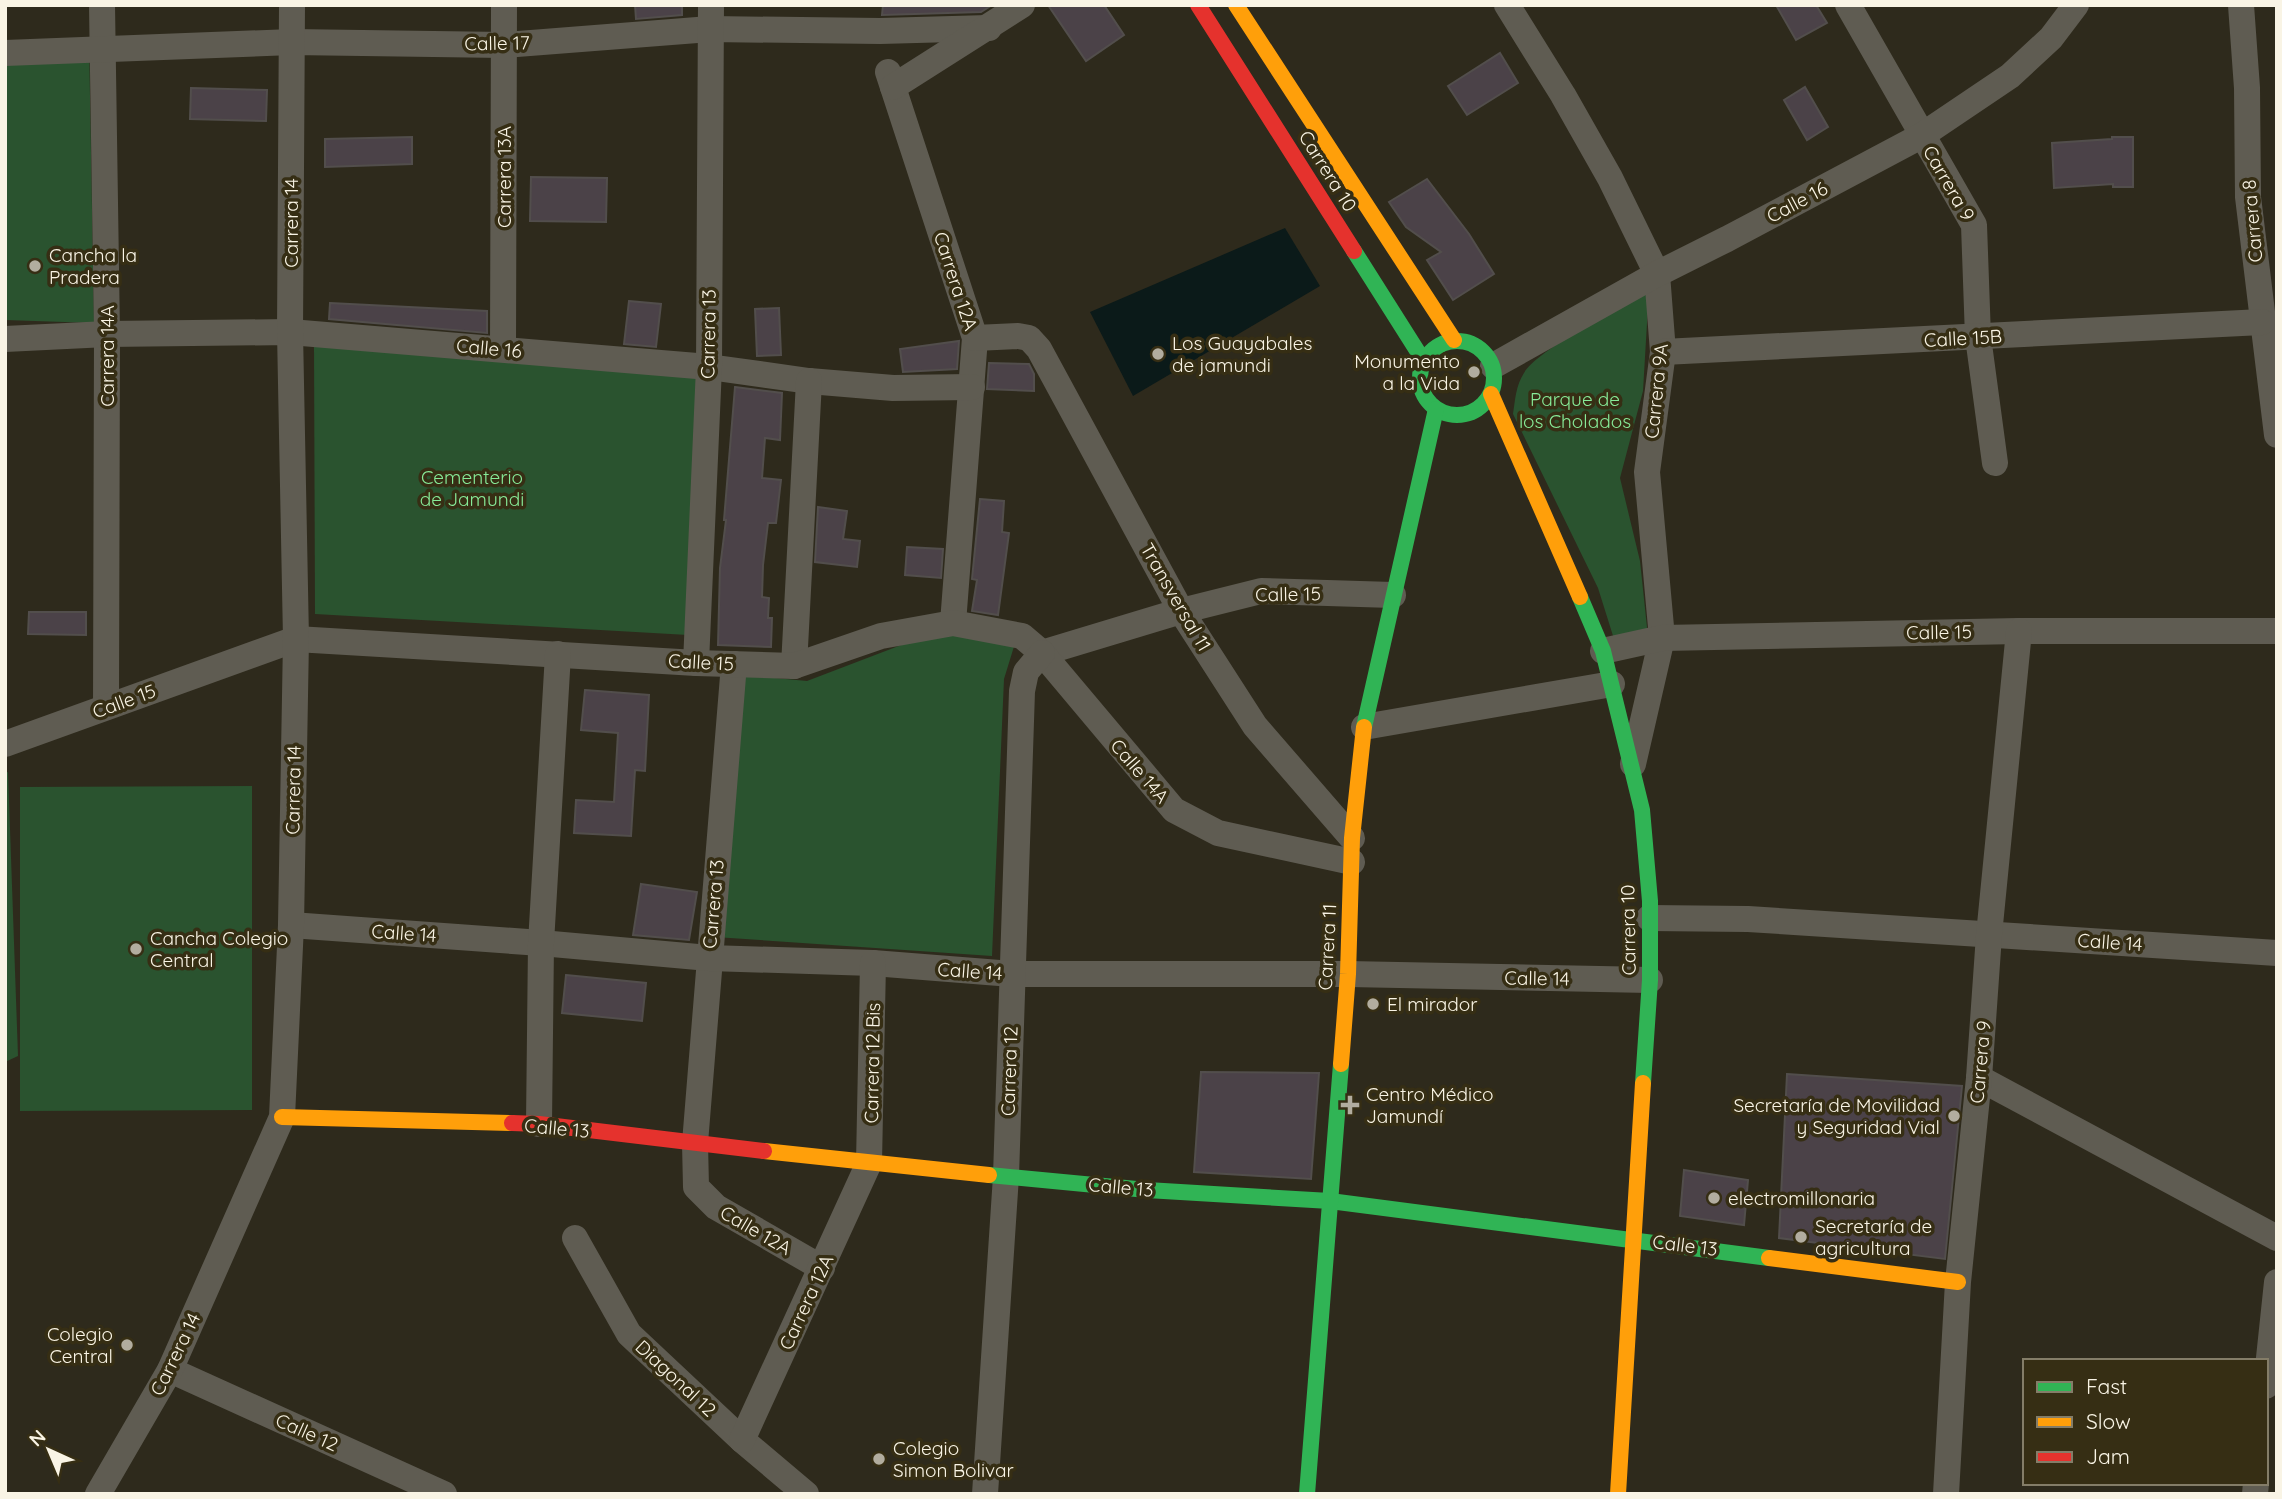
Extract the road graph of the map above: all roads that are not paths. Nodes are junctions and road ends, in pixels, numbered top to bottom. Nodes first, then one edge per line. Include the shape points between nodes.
1 (102, 5) edge
2 (292, 5) edge
3 (504, 5) edge
4 (1022, 5) edge
5 (1198, 5) edge
6 (1236, 5) edge
7 (1507, 5) edge
8 (1848, 5) edge
9 (2076, 5) edge
10 (2241, 5) edge
11 (711, 17) edge
12 (989, 28) junction
13 (292, 42) junction
14 (504, 45) junction
15 (102, 49) junction
16 (5, 53) edge
17 (1921, 136) junction
18 (1657, 274) junction
19 (2262, 322) junction
20 (290, 332) junction
21 (107, 334) junction
22 (1978, 337) junction
23 (975, 338) junction
24 (5, 339) edge
25 (1454, 340) junction
26 (503, 349) junction
27 (1663, 352) junction
28 (1423, 360) junction
29 (1493, 366) junction
30 (709, 367) junction
31 (809, 381) junction
32 (972, 387) junction
33 (1491, 394) junction
34 (1436, 409) junction
35 (2277, 435) edge
36 (1996, 463) dead end
37 (1393, 594) junction
38 (1181, 611) junction
39 (953, 623) junction
40 (2019, 631) junction
41 (2277, 631) edge
42 (1662, 638) junction
43 (296, 639) junction
44 (1603, 651) junction
45 (1042, 653) junction
46 (558, 654) junction
47 (696, 663) junction
48 (734, 664) junction
49 (794, 666) junction
50 (1612, 684) junction
51 (106, 707) junction
52 (1364, 726) junction
53 (5, 744) edge
54 (1631, 770) junction
55 (1352, 850) junction
56 (1649, 918) junction
57 (291, 925) junction
58 (1989, 935) junction
59 (541, 943) junction
60 (2277, 953) edge
61 (709, 958) junction
62 (873, 964) junction
63 (1012, 974) junction
64 (1348, 974) junction
65 (1650, 980) junction
66 (1979, 1078) junction
67 (282, 1117) junction
68 (539, 1124) junction
69 (695, 1143) junction
70 (869, 1163) junction
71 (1006, 1176) junction
72 (1330, 1201) junction
73 (575, 1238) dead end
74 (2277, 1238) edge
75 (1632, 1239) junction
76 (822, 1268) junction
77 (1958, 1282) junction
78 (2277, 1282) edge
79 (2268, 1367) edge
80 (170, 1370) junction
81 (742, 1440) junction
82 (98, 1494) edge
83 (444, 1494) edge
84 (806, 1494) edge
85 (985, 1494) edge
86 (1307, 1494) edge
87 (1618, 1494) edge
88 (1946, 1494) edge

1 - 15 street, Carrera 14A
2 - 13 street
3 - 14 street, Carrera 13A
4 - 12 street
5 - 28 main road, Carrera 10
6 - 25 main road, Carrera 10
7 - 18 street, Carrera 9A via 1610,178
8 - 17 street, Carrera 9
9 - 17 street, Calle 16 via 2051,38 2010,76
10 - 19 street, Carrera 8 via 2248,197
11 - 12 street, Calle 17 via 880,31
11 - 14 street, Calle 17
11 - 30 street, Carrera 13
12 - 23 street, Carrera 12A via 891,79
13 - 14 street, Calle 17
13 - 15 street, Calle 17
13 - 20 street, Carrera 14
14 - 26 street, Carrera 13A
15 - 16 street, Calle 17
15 - 21 street, Carrera 14A
17 - 18 street, Calle 16
17 - 22 street, Carrera 9 via 1974,225
18 - 27 street, Carrera 9A
18 - 29 street, Calle 16
19 - 22 street, Calle 15B
19 - 35 street, Carrera 8
20 - 21 street, Calle 16
20 - 26 street, Calle 16
20 - 43 street, Carrera 14
21 - 24 street, Calle 16
21 - 51 street, Carrera 14A
22 - 27 street, Calle 15B
22 - 36 street, Carrera 9
23 - 32 street, Carrera 12A
23 - 38 street, Transversal 11 via 1018,336 1029,338 1040,349
25 - 28 main road via 1436,346
25 - 29 main road via 1471,342
26 - 30 street, Calle 16
27 - 42 street, Carrera 9A via 1647,472
28 - 34 main road via 1419,378 1423,396
29 - 33 main road
30 - 31 street, Calle 16
30 - 47 street, Carrera 13
31 - 32 street, Calle 16 via 893,388
31 - 49 street
32 - 39 street, Carrera 12A
33 - 34 main road via 1468,414 1451,415
33 - 44 main road, Carrera 10
34 - 37 main road, Carrera 11
37 - 38 street, Calle 15 via 1261,591
37 - 52 main road, Carrera 11
38 - 45 street, Calle 15
38 - 55 street, Transversal 11 via 1255,726
39 - 45 street, Calle 15 via 1023,636
39 - 49 street, Calle 15 via 881,636
40 - 41 street, Calle 15
40 - 42 street, Calle 15
40 - 58 street, Carrera 9
42 - 44 street, Calle 15
42 - 54 street, Carrera 9A
43 - 46 street, Calle 15
43 - 51 street, Calle 15
43 - 57 street, Carrera 14
44 - 50 main road, Carrera 10
45 - 55 street, Calle 14A via 1174,810 1218,833
45 - 63 street, Carrera 12 via 1026,672 1022,691
46 - 47 street, Calle 15
46 - 59 street
47 - 48 street, Calle 15
48 - 49 street, Calle 15
48 - 61 street, Carrera 13
50 - 52 street
50 - 54 main road, Carrera 10
51 - 53 street, Calle 15
52 - 55 main road, Carrera 11
54 - 56 main road, Carrera 10 via 1642,810
55 - 64 main road, Carrera 11
56 - 58 street, Calle 14 via 1748,919
56 - 65 main road, Carrera 10
57 - 59 street, Calle 14
57 - 67 street, Carrera 14
58 - 60 street, Calle 14
58 - 66 street, Carrera 9
59 - 61 street, Calle 14
59 - 68 street
61 - 62 street, Calle 14
61 - 69 street, Carrera 13
62 - 63 street, Calle 14
62 - 70 street, Carrera 12 Bis
63 - 64 street, Calle 14
63 - 71 street, Carrera 12
64 - 65 street, Calle 14
64 - 72 main road, Carrera 11
65 - 75 main road, Carrera 10
66 - 74 street
66 - 77 street, Carrera 9
67 - 68 main road, Calle 13
67 - 80 street, Carrera 14
68 - 69 main road, Calle 13
69 - 70 main road, Calle 13
69 - 76 street, Calle 12A via 695,1187 716,1207
70 - 71 main road, Calle 13
70 - 76 street, Carrera 12A
71 - 72 main road, Calle 13
71 - 85 street, Carrera 12
72 - 75 main road, Calle 13
72 - 86 main road, Carrera 11
73 - 81 street, Diagonal 12 via 629,1334
75 - 77 main road, Calle 13
75 - 87 main road, Carrera 10
76 - 81 street, Carrera 12A
77 - 88 street, Carrera 9
78 - 79 street
80 - 82 street, Carrera 14
80 - 83 street, Calle 12
81 - 84 street, Diagonal 12

